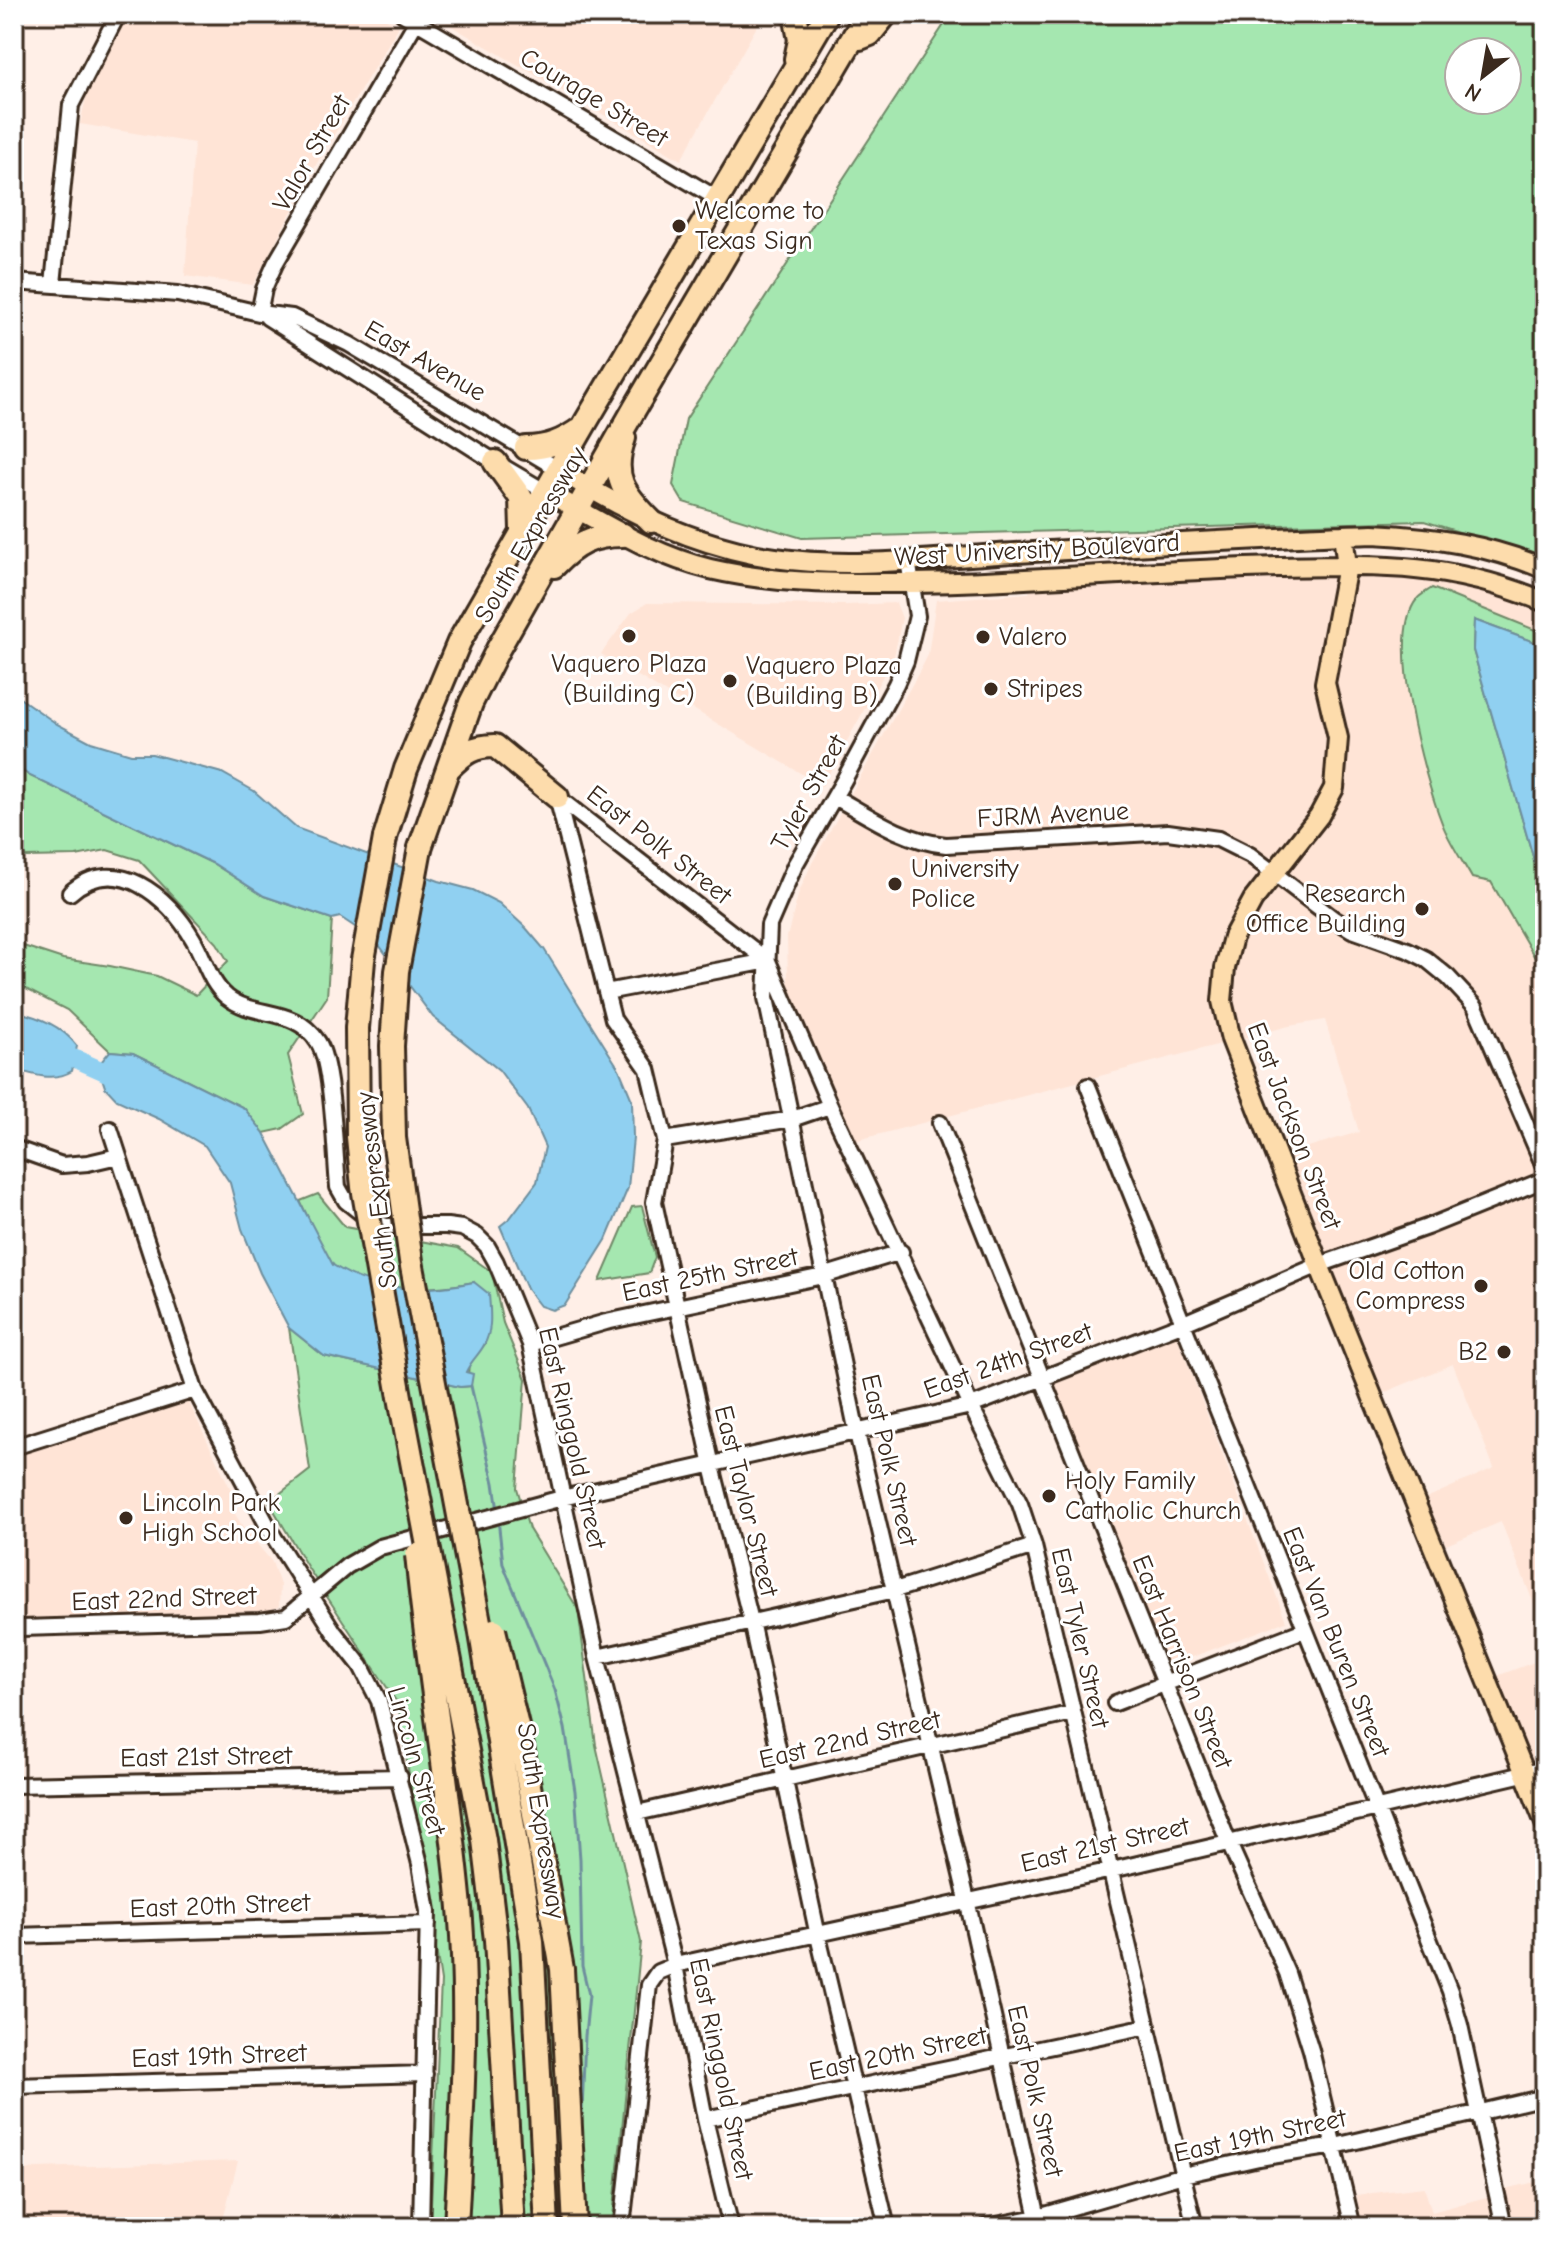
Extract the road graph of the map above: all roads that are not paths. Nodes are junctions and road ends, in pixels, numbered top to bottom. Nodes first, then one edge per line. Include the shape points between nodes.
1 (118, 14) edge
2 (795, 14) edge
3 (867, 14) edge
4 (886, 14) edge
5 (821, 16) edge
6 (410, 18) edge
7 (852, 42) junction
8 (790, 79) junction
9 (718, 199) junction
10 (14, 282) edge
11 (53, 284) junction
12 (259, 313) junction
13 (635, 408) junction
14 (583, 427) junction
15 (526, 448) junction
16 (495, 462) junction
17 (558, 469) junction
18 (589, 489) junction
19 (546, 492) junction
20 (578, 509) junction
21 (651, 521) junction
22 (521, 534) junction
23 (623, 535) junction
24 (1343, 535) junction
25 (908, 560) junction
26 (1347, 566) junction
27 (1545, 569) edge
28 (911, 583) junction
29 (533, 587) junction
30 (1545, 602) edge
31 (445, 771) junction
32 (557, 797) junction
33 (835, 797) junction
34 (1274, 874) junction
35 (70, 893) dead end
36 (768, 961) junction
37 (606, 992) junction
38 (1088, 1086) dead end
39 (830, 1106) junction
40 (792, 1119) junction
41 (940, 1123) dead end
42 (110, 1129) dead end
43 (665, 1140) junction
44 (14, 1148) edge
45 (118, 1156) junction
46 (1544, 1163) edge
47 (1540, 1187) edge
48 (901, 1252) junction
49 (1319, 1265) junction
50 (823, 1276) junction
51 (676, 1308) junction
52 (1184, 1323) junction
53 (530, 1344) junction
54 (432, 1373) junction
55 (1041, 1377) junction
56 (195, 1390) junction
57 (971, 1406) junction
58 (403, 1414) junction
59 (857, 1433) junction
60 (14, 1447) edge
61 (712, 1466) junction
62 (562, 1498) junction
63 (477, 1519) joint
64 (1034, 1546) junction
65 (895, 1590) junction
66 (310, 1597) junction
67 (751, 1621) junction
68 (1304, 1630) junction
69 (14, 1631) edge
70 (597, 1657) junction
71 (1166, 1682) junction
72 (1115, 1703) dead end
73 (1073, 1713) junction
74 (930, 1746) junction
75 (1545, 1769) edge
76 (1523, 1773) junction
77 (400, 1777) junction
78 (784, 1780) junction
79 (14, 1785) edge
80 (1377, 1808) junction
81 (637, 1813) junction
82 (1545, 1823) edge
83 (1228, 1841) junction
84 (1112, 1870) junction
85 (967, 1900) junction
86 (428, 1924) junction
87 (14, 1936) edge
88 (818, 1936) junction
89 (675, 1965) junction
90 (1148, 2026) junction
91 (1003, 2057) junction
92 (425, 2074) junction
93 (14, 2086) edge
94 (855, 2089) junction
95 (1545, 2097) edge
96 (1479, 2113) junction
97 (705, 2119) junction
98 (1335, 2146) junction
99 (1183, 2175) junction
100 (1039, 2222) edge
101 (421, 2227) edge
102 (456, 2227) edge
103 (513, 2227) edge
104 (547, 2227) edge
105 (575, 2227) edge
106 (622, 2227) edge
107 (731, 2227) edge
108 (887, 2227) edge
109 (986, 2227) edge
110 (1195, 2227) edge
111 (1353, 2227) edge
112 (1504, 2227) edge

1 - 11 street via 71,105
2 - 8 highway via 800,40
3 - 7 highway, South Expressway
4 - 7 highway via 870,34
5 - 7 highway
5 - 8 highway, South Expressway
6 - 9 street, Courage Street
6 - 12 street, Valor Street via 275,264
7 - 13 highway, South Expressway
8 - 9 highway, South Expressway
9 - 14 highway, South Expressway
10 - 11 street, East Avenue
11 - 12 street, East Avenue via 178,294
12 - 15 street, East Avenue via 292,317 349,344
12 - 16 street, East Avenue
13 - 18 highway, South Expressway
13 - 21 highway via 622,444 619,478
14 - 15 highway via 545,448
14 - 17 highway, South Expressway
15 - 17 street, East Avenue
16 - 19 street, East Avenue
16 - 22 highway via 521,498
17 - 18 main road, West University Boulevard
17 - 19 highway, South Expressway
18 - 20 highway, South Expressway
18 - 21 main road, West University Boulevard
19 - 20 main road, West University Boulevard
19 - 22 highway, South Expressway
20 - 23 main road, West University Boulevard
20 - 29 highway, South Expressway
21 - 25 main road, West University Boulevard via 773,558
22 - 58 highway, South Expressway, bridge via 473,616 406,769 385,838 363,960 356,1090 363,1187
23 - 28 main road, West University Boulevard via 663,555 738,574 805,584
23 - 29 highway via 575,545
24 - 25 main road, West University Boulevard
24 - 26 main road, East Jackson Street
24 - 27 main road, West University Boulevard via 1460,542
25 - 28 street, Tyler Street
26 - 28 main road, West University Boulevard
26 - 30 main road, West University Boulevard via 1448,571
26 - 34 main road, East Jackson Street via 1325,683 1338,738 1334,788
28 - 33 street, Tyler Street via 917,616 906,661
29 - 31 highway, South Expressway via 471,703
31 - 32 highway via 465,751 495,746
31 - 54 highway, South Expressway, bridge via 420,848 397,971 392,1089 403,1219
32 - 36 street, East Polk Street
32 - 37 street, East Taylor Street
33 - 34 street, FJRM Avenue via 891,830 930,843 1168,832 1218,839
33 - 36 street, Tyler Street via 795,865 769,925
34 - 46 street, FJRM Avenue via 1352,930 1426,959 1475,1006
34 - 49 main road, East Jackson Street via 1233,937 1222,1001 1231,1039
35 - 53 street, East Ringgold Street via 105,875 142,886 193,938 221,992 310,1032 328,1069 338,1187 346,1201 386,1226 447,1226 477,1236 496,1262
36 - 37 street
36 - 39 street, East Tyler Street
36 - 40 street, East Polk Street via 766,998
37 - 43 street, East Taylor Street via 613,1019 648,1069
38 - 52 street, East Van Buren Street
39 - 40 street
39 - 48 street, East Tyler Street
40 - 43 street
40 - 50 street, East Polk Street
41 - 55 street, East Harrison Street
42 - 45 street, Lincoln Street
43 - 51 street, East Taylor Street via 654,1202
44 - 45 street via 62,1165
45 - 56 street, Lincoln Street
46 - 47 street via 1535,1172
47 - 49 street, East 24th Street
48 - 50 street, East 25th Street
48 - 57 street, East Tyler Street
49 - 52 street, East 24th Street
49 - 76 main road, East Jackson Street
50 - 51 street, East 25th Street
50 - 59 street, East Polk Street
51 - 53 street, East 25th Street
51 - 61 street, East Taylor Street
52 - 55 street, East 24th Street
52 - 68 street, East Van Buren Street
53 - 62 street, East Ringgold Street
54 - 104 highway, South Expressway, bridge via 532,1941
54 - 105 highway, bridge via 522,1747 560,1955
55 - 57 street, East 24th Street
55 - 71 street, East Harrison Street
56 - 60 street
56 - 66 street, Lincoln Street
57 - 59 street, East 24th Street
57 - 64 street, East Tyler Street via 1020,1504
58 - 102 highway, bridge via 426,1644 459,1889 464,2004
58 - 103 highway, South Expressway, bridge via 484,1840 496,1940
59 - 61 street, East 24th Street
59 - 65 street, East Polk Street
61 - 62 street, East 24th Street
61 - 67 street, East Taylor Street
62 - 63 street, East 24th Street
62 - 70 street, East Ringgold Street
63 - 66 street, East 22nd Street via 380,1547
64 - 65 street
64 - 73 street, East Tyler Street
65 - 67 street
65 - 74 street, East Polk Street
66 - 69 street, East 22nd Street via 286,1617 260,1621
66 - 77 street, Lincoln Street via 361,1666 379,1701
67 - 70 street
67 - 78 street, East Taylor Street
68 - 71 street
68 - 80 street, East Van Buren Street
70 - 81 street, East Ringgold Street
71 - 72 street
71 - 83 street, East Harrison Street
73 - 74 street, East 22nd Street
73 - 84 street, East Tyler Street
74 - 78 street, East 22nd Street
74 - 85 street, East Polk Street
75 - 76 street, East 21st Street
76 - 80 street, East 21st Street
76 - 82 main road, East Jackson Street
77 - 79 street, East 21st Street
77 - 86 street, Lincoln Street
78 - 81 street, East 22nd Street
78 - 88 street, East Taylor Street
80 - 83 street, East 21st Street
80 - 96 street, East Van Buren Street via 1450,1991
81 - 89 street, East Ringgold Street
83 - 84 street, East 21st Street
83 - 98 street, East Harrison Street via 1287,1973
84 - 85 street, East 21st Street
84 - 90 street, East Tyler Street
85 - 88 street, East 21st Street
85 - 91 street, East Polk Street
86 - 87 street, East 20th Street
86 - 92 street, Lincoln Street
88 - 89 street, East 21st Street
88 - 94 street, East Taylor Street
89 - 97 street, East Ringgold Street
89 - 106 street via 658,1972 649,1985
90 - 91 street, East 20th Street
90 - 99 street, East Tyler Street
91 - 94 street, East 20th Street
91 - 100 street, East Polk Street
92 - 93 street, East 19th Street
92 - 101 street, Lincoln Street
94 - 97 street, East 20th Street
94 - 108 street, East Taylor Street
95 - 96 street, East 19th Street
96 - 98 street, East 19th Street
96 - 112 street, East Van Buren Street
97 - 107 street, East Ringgold Street
98 - 99 street, East 19th Street
98 - 111 street, East Harrison Street
99 - 100 street, East 19th Street
99 - 110 street, East Tyler Street
100 - 109 street, East 19th Street

